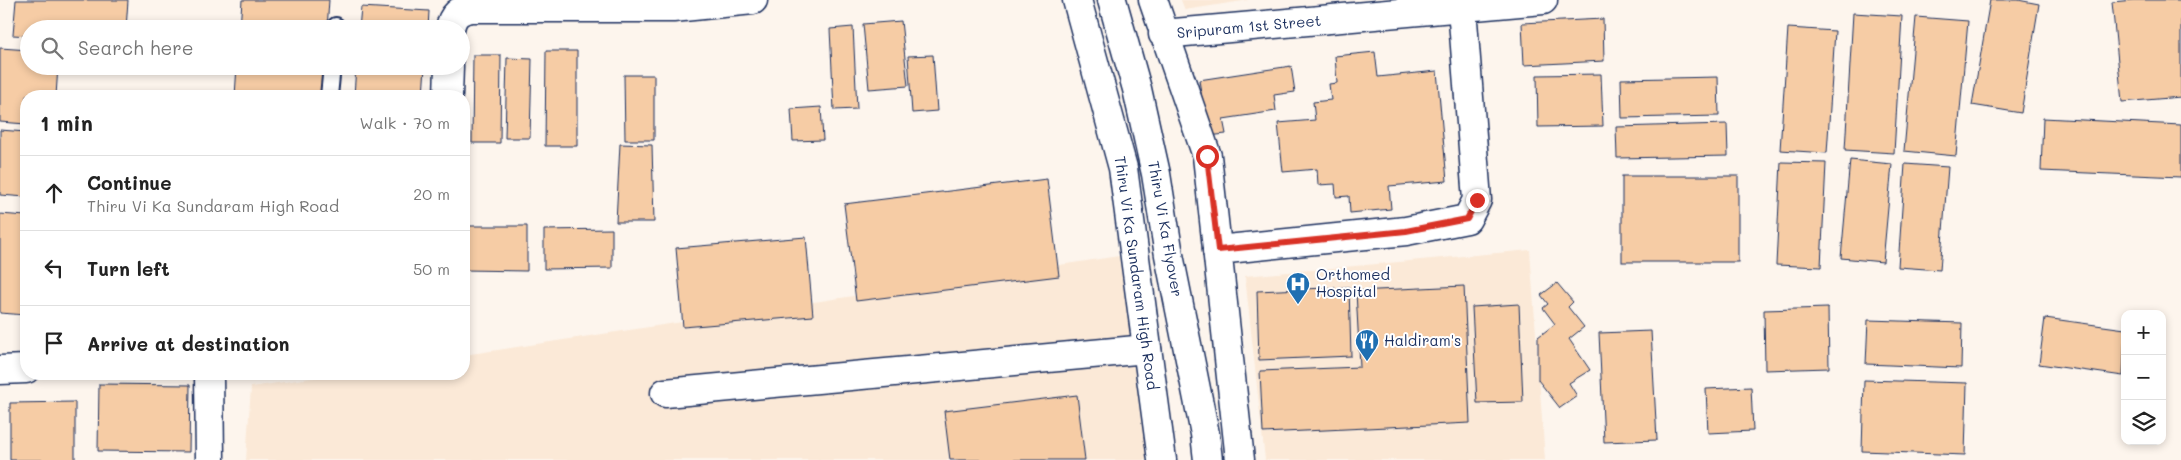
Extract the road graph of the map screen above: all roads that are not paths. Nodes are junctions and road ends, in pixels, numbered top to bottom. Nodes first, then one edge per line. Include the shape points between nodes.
1 (753, 0) edge
2 (1077, 0) edge
3 (1112, 0) edge
4 (1153, 0) edge
5 (1543, 0) edge
6 (673, 4) edge
7 (1462, 8) junction
8 (455, 20) edge
9 (1163, 34) junction
10 (331, 75) edge
11 (449, 75) edge
12 (330, 90) edge
13 (448, 90) edge
14 (1218, 250) junction
15 (1147, 349) junction
16 (0, 370) edge
17 (20, 370) edge
18 (209, 380) edge
19 (665, 393) dead end
20 (210, 460) edge
21 (1162, 460) edge
22 (1208, 460) edge
23 (1240, 460) edge

1 - 6 street
2 - 15 street, Thiru Vi Ka Sundaram High Road via 1123,168
3 - 22 street, Thiru Vi Ka Flyover via 1156,174
4 - 9 street
5 - 7 street, Sripuram 1st Street
6 - 8 street via 472,8 463,9
7 - 9 street, Sripuram 1st Street
7 - 14 street via 1477,200 1467,219 1406,231
9 - 14 street via 1207,156
10 - 12 lane
11 - 13 street
14 - 23 street
15 - 19 street
15 - 21 street, Thiru Vi Ka Sundaram High Road
16 - 17 street
18 - 20 street

